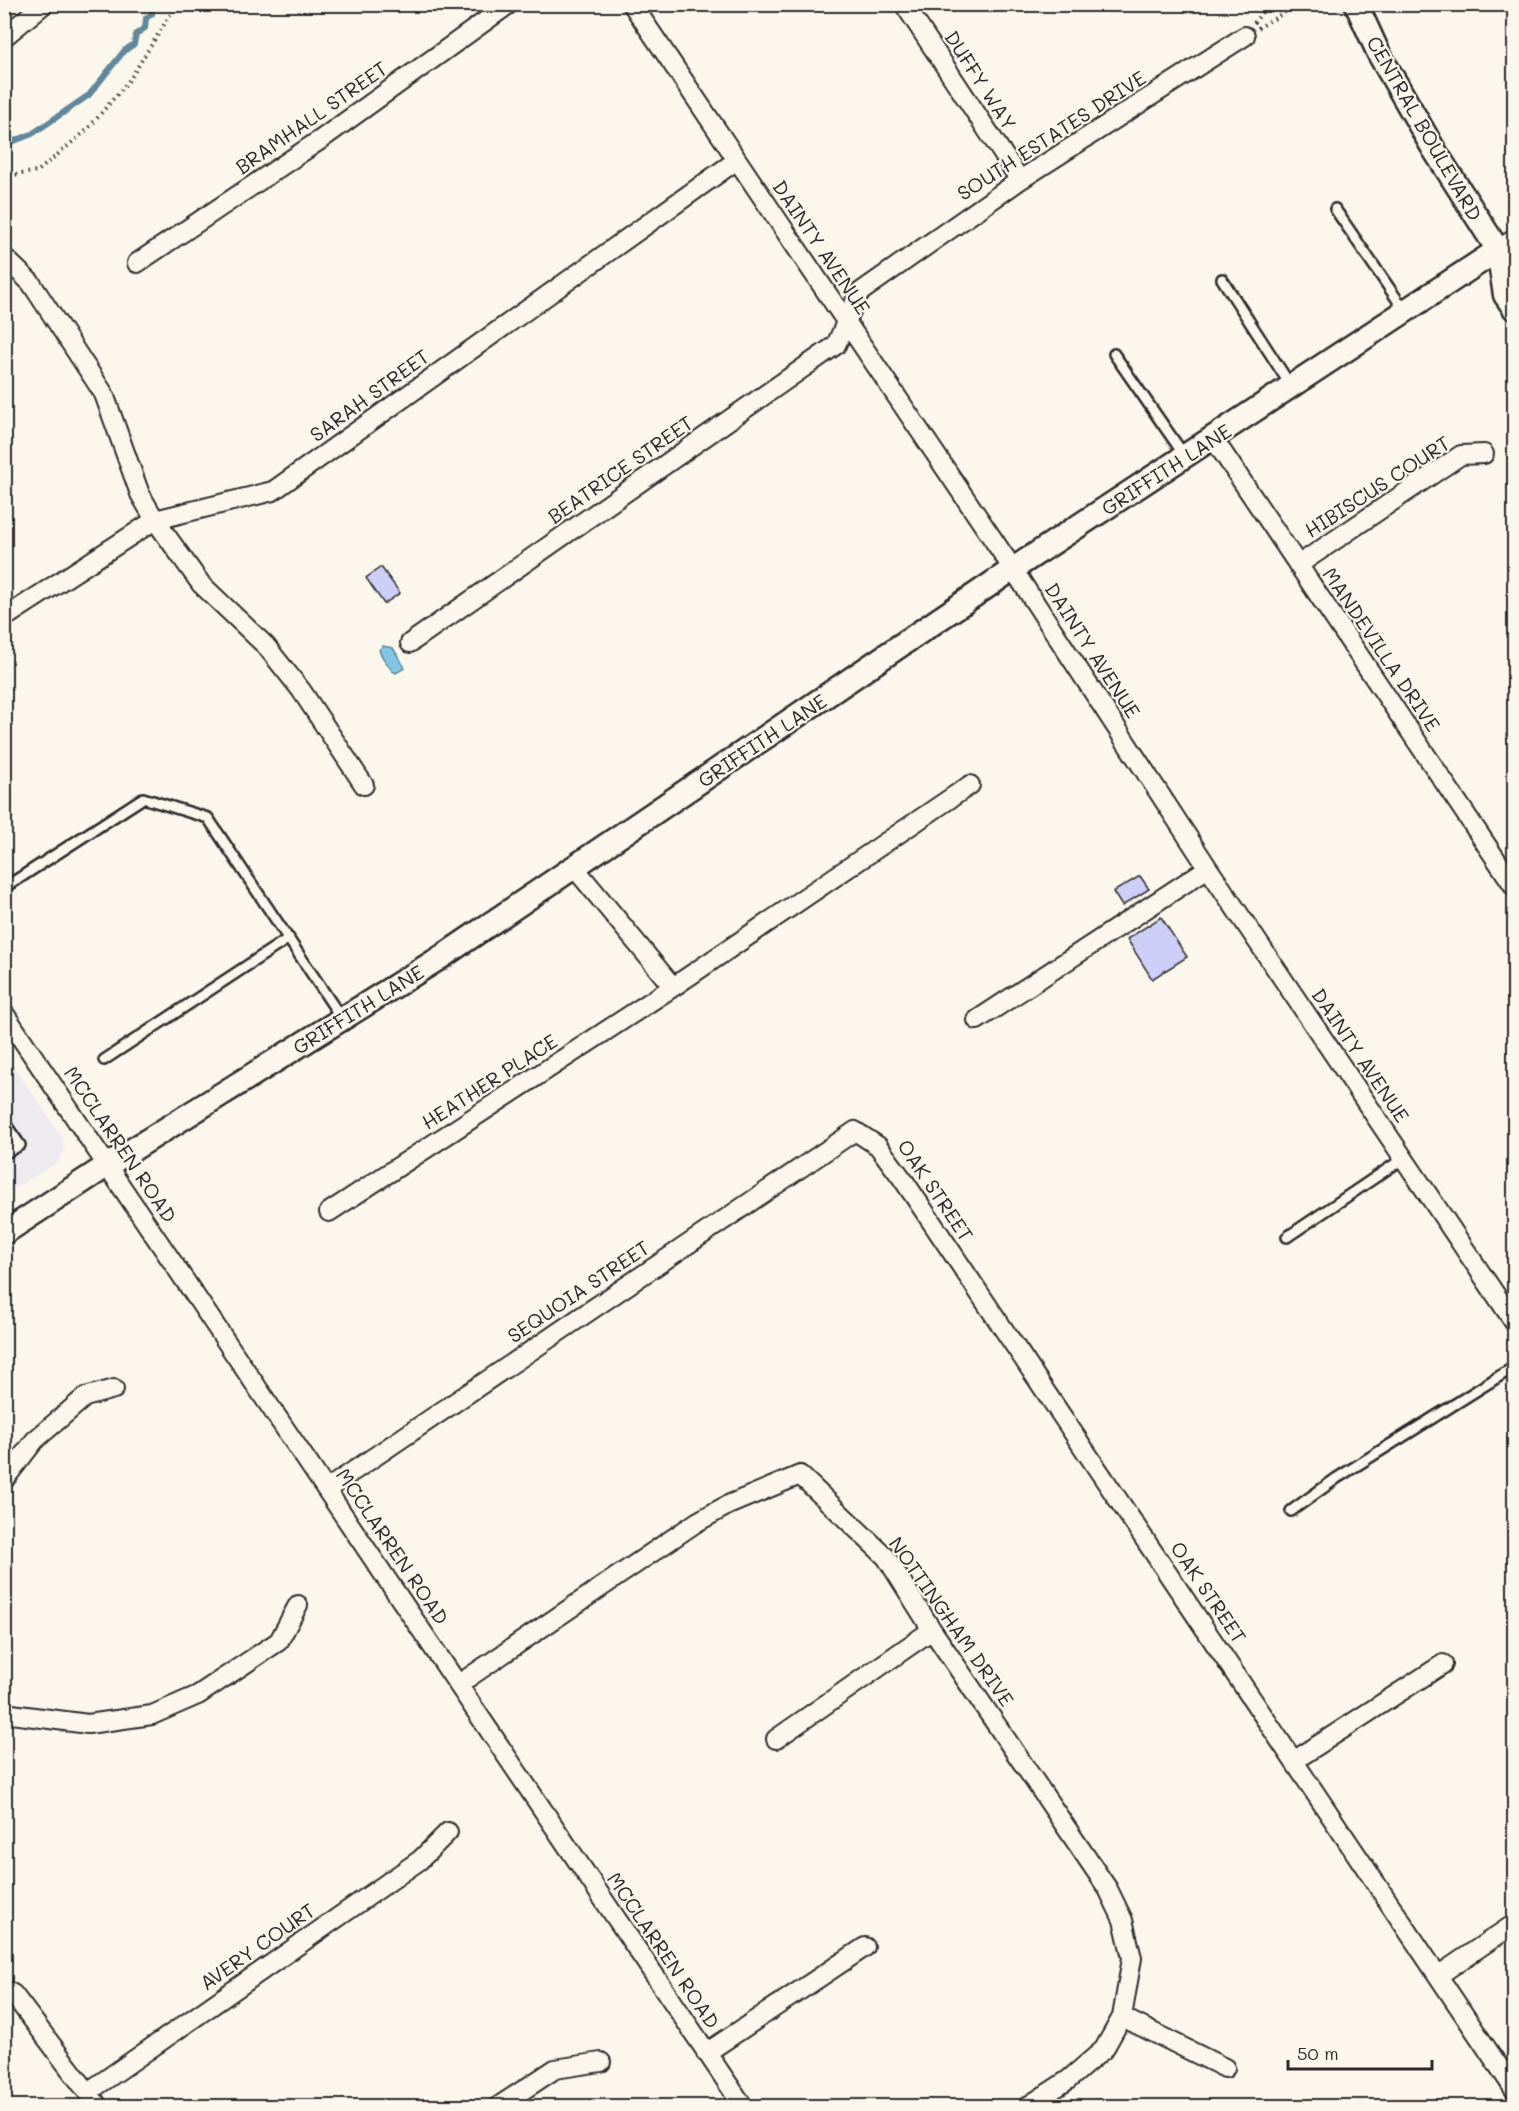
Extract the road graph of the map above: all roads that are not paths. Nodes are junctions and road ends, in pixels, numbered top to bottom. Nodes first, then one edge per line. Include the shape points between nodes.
1 (44, 4) edge
2 (509, 4) edge
3 (632, 4) edge
4 (904, 4) edge
5 (1356, 4) edge
6 (1245, 36) road end
7 (4, 37) edge
8 (737, 160) junction
9 (1020, 180) junction
10 (1335, 209) dead end
11 (1509, 250) edge
12 (4, 257) edge
13 (137, 263) dead end
14 (1222, 279) dead end
15 (1515, 308) edge
16 (1405, 311) junction
17 (845, 322) junction
18 (1114, 354) dead end
19 (1291, 387) junction
20 (1213, 438) junction
21 (1484, 454) dead end
22 (1185, 457) junction
23 (155, 520) junction
24 (1298, 565) junction
25 (1013, 569) junction
26 (4, 618) edge
27 (410, 643) dead end
28 (364, 785) dead end
29 (970, 785) dead end
30 (574, 867) junction
31 (1208, 868) junction
32 (1515, 886) edge
33 (4, 888) edge
34 (289, 938) junction
35 (673, 987) junction
36 (4, 1013) edge
37 (342, 1019) junction
38 (977, 1020) dead end
39 (104, 1060) dead end
40 (4, 1122) edge
41 (855, 1131) joint
42 (4, 1154) edge
43 (1404, 1158) junction
44 (108, 1165) junction
45 (329, 1212) dead end
46 (4, 1233) edge
47 (1287, 1237) dead end
48 (1515, 1322) edge
49 (1515, 1367) edge
50 (114, 1389) dead end
51 (4, 1480) edge
52 (327, 1489) junction
53 (1290, 1511) dead end
54 (298, 1605) dead end
55 (932, 1630) junction
56 (1443, 1664) dead end
57 (459, 1684) junction
58 (4, 1713) edge
59 (776, 1739) dead end
60 (1295, 1760) junction
61 (448, 1832) dead end
62 (1515, 1924) edge
63 (865, 1947) dead end
64 (1439, 1975) junction
65 (4, 1989) edge
66 (1122, 2017) junction
67 (706, 2053) junction
68 (601, 2062) dead end
69 (1225, 2068) dead end
70 (1515, 2088) edge
71 (93, 2099) edge
72 (499, 2106) edge
73 (743, 2106) edge
74 (1028, 2106) edge

1 - 7 street
2 - 13 street, BRAMHALL STREET via 320,140
3 - 8 street, DAINTY AVENUE
4 - 9 street, DUFFY WAY
5 - 11 street, CENTRAL BOULEVARD via 1379,54 1433,148
6 - 9 street, SOUTH ESTATES DRIVE
8 - 17 street, DAINTY AVENUE
8 - 23 street, SARAH STREET via 273,491
9 - 17 street, SOUTH ESTATES DRIVE via 859,293
10 - 16 lane
11 - 15 street, CENTRAL BOULEVARD via 1505,295
11 - 16 street, GRIFFITH LANE
12 - 23 street via 31,283 104,394 140,494
14 - 19 lane
16 - 19 street, GRIFFITH LANE
17 - 25 street, DAINTY AVENUE
17 - 27 street, BEATRICE STREET via 836,345
18 - 22 lane
19 - 20 street, GRIFFITH LANE
20 - 22 street, GRIFFITH LANE
20 - 24 street, MANDEVILLA DRIVE
21 - 24 street, HIBISCUS COURT via 1461,454
22 - 25 street, GRIFFITH LANE
23 - 26 street, SARAH STREET
23 - 28 street via 201,584 266,646 301,690
24 - 32 street, MANDEVILLA DRIVE
25 - 30 street, GRIFFITH LANE
25 - 31 street, DAINTY AVENUE
29 - 35 street, HEATHER PLACE
30 - 35 street
30 - 37 street, GRIFFITH LANE
31 - 38 street
31 - 43 street, DAINTY AVENUE
33 - 34 lane via 143,798 208,818
34 - 37 lane
34 - 39 lane
35 - 45 street, HEATHER PLACE
36 - 44 street, MCCLARREN ROAD
37 - 44 street, GRIFFITH LANE
40 - 42 lane via 20,1145
41 - 52 street, SEQUOIA STREET
41 - 60 street, OAK STREET via 878,1146 897,1173
43 - 47 lane
43 - 48 street, DAINTY AVENUE
44 - 46 street, GRIFFITH LANE
44 - 52 street, MCCLARREN ROAD
49 - 53 lane
50 - 51 street via 85,1397 35,1440
52 - 57 street, MCCLARREN ROAD
54 - 58 street via 279,1641 198,1695 152,1715 88,1724
55 - 57 street, NOTTINGHAM DRIVE via 886,1557 800,1475 697,1521
55 - 59 street
55 - 66 street, NOTTINGHAM DRIVE via 1108,1889 1123,1920 1132,1958
56 - 60 street
57 - 67 street, MCCLARREN ROAD
60 - 64 street, OAK STREET
61 - 71 street, AVERY COURT via 420,1860
62 - 64 street
63 - 67 street
64 - 70 street, OAK STREET
65 - 71 street via 13,1994
66 - 69 street
66 - 74 street, NOTTINGHAM DRIVE via 1104,2049 1068,2080
67 - 73 street, MCCLARREN ROAD
68 - 72 street via 555,2069

